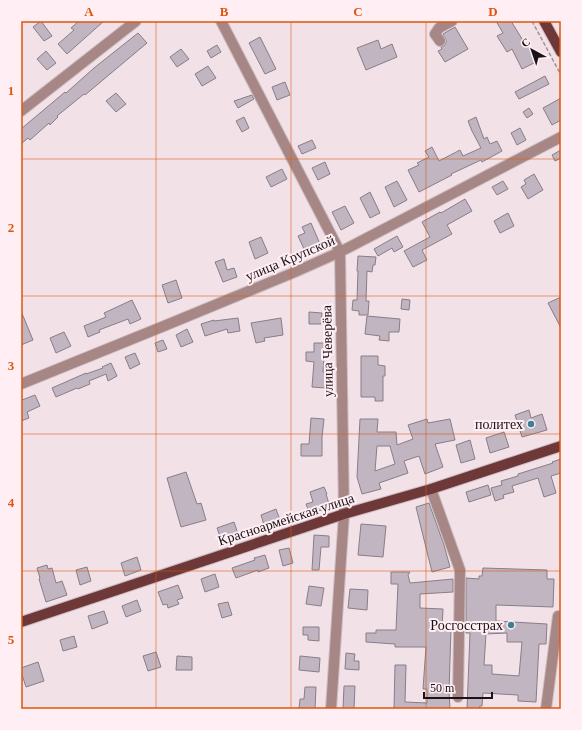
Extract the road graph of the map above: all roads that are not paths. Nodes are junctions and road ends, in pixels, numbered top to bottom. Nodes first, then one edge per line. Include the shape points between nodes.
1 (136, 21) edge
2 (221, 21) edge
3 (452, 21) edge
4 (544, 21) edge
5 (440, 41) dead end
6 (561, 52) edge
7 (21, 111) edge
8 (561, 137) edge
9 (340, 252) junction
10 (21, 384) edge
11 (561, 446) edge
12 (431, 488) junction
13 (344, 514) junction
14 (558, 616) dead end
15 (21, 622) edge
16 (458, 697) dead end
17 (331, 709) edge
18 (546, 709) edge

1 - 7 street
2 - 9 street, улица Чеверёва
3 - 5 street via 439,28 435,34
4 - 6 main road
8 - 9 street, улица Крупской
9 - 10 street, улица Крупской
9 - 13 street, улица Чеверёва
11 - 12 main road, Красноармейская улица
12 - 13 main road, Красноармейская улица
12 - 16 street via 460,570
13 - 15 main road, Красноармейская улица
13 - 17 street, улица Чеверёва
14 - 18 street

